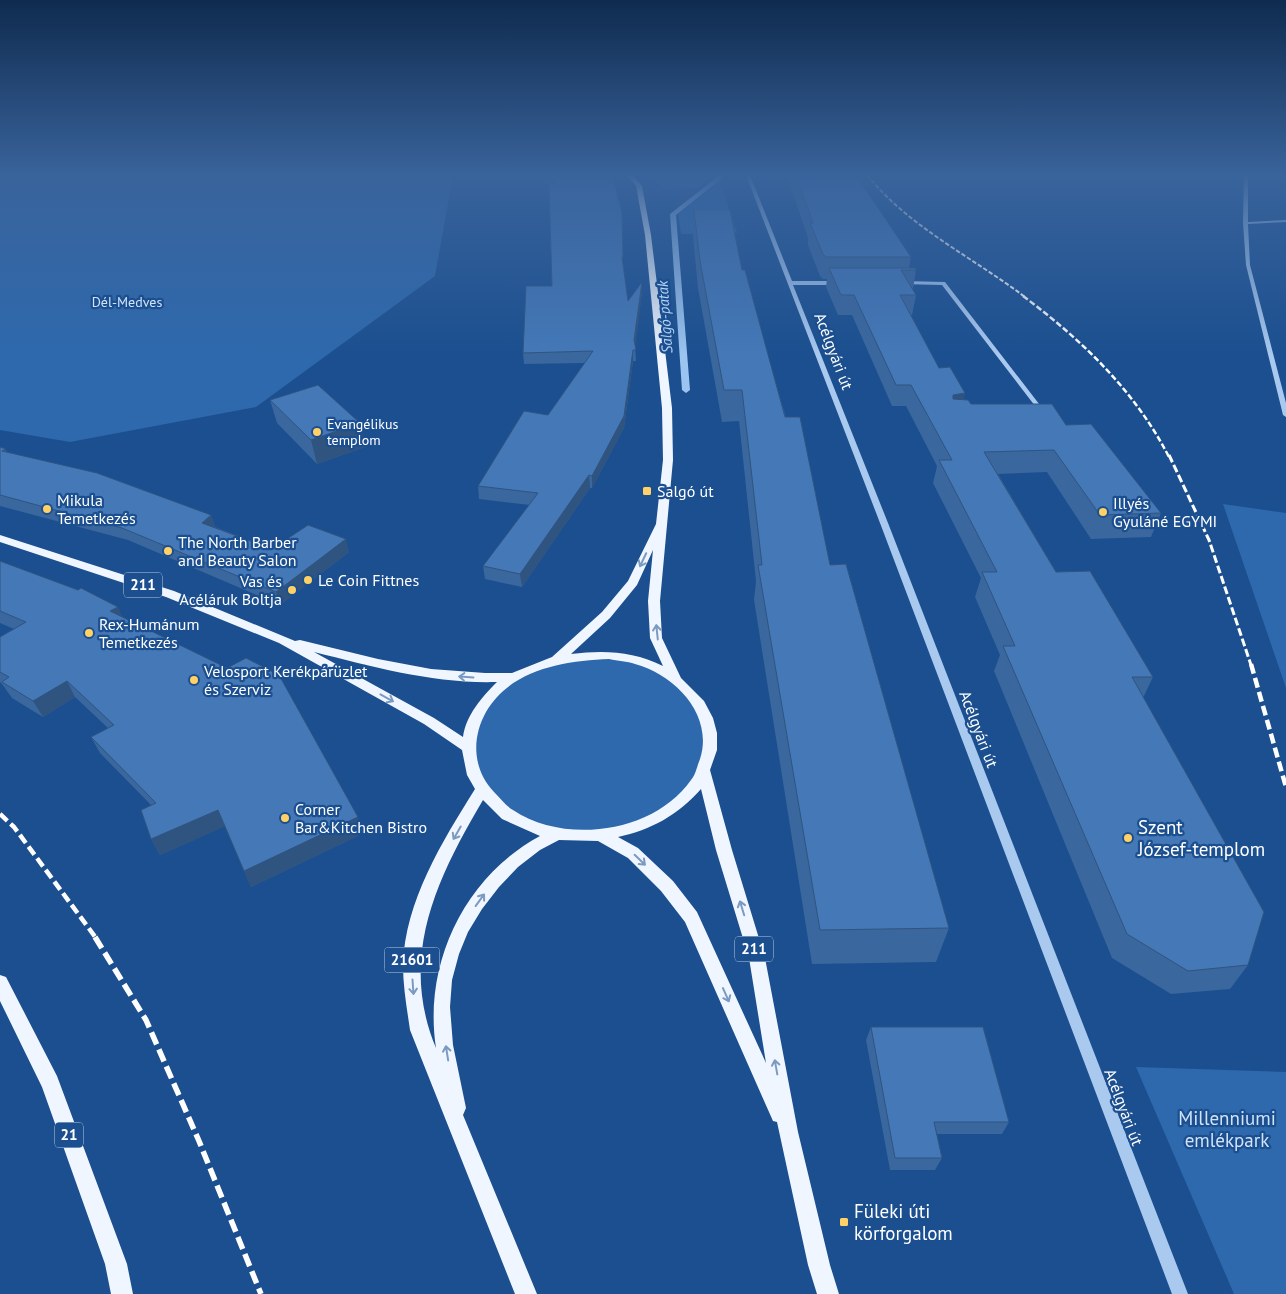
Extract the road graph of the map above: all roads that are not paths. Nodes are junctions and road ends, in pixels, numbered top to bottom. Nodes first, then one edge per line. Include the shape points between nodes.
1 (648, 235) edge
2 (772, 235) edge
3 (1246, 235) edge
4 (791, 282) junction
5 (848, 283) edge
6 (896, 283) edge
7 (1286, 414) edge
8 (1037, 417) edge
9 (664, 516) junction
10 (0, 538) edge
11 (283, 640) junction
12 (556, 660) junction
13 (514, 677) junction
14 (675, 677) junction
15 (469, 748) junction
16 (704, 769) junction
17 (481, 791) junction
18 (559, 832) junction
19 (599, 834) junction
20 (0, 983) edge
21 (788, 1132) junction
22 (460, 1136) junction
23 (122, 1294) edge
24 (526, 1294) edge
25 (828, 1294) edge
26 (1180, 1294) edge

1 - 9 main road via 667,408
2 - 4 street, Acélgyári út
3 - 7 street via 1248,266
4 - 5 street
4 - 26 street, Acélgyári út
6 - 8 street via 943,283 1047,417
9 -> 12 main road via 633,582 606,615
14 -> 9 main road via 656,638 654,602
10 - 11 main road, 211 via 170,594
13 -> 11 main road, 211 via 458,676 406,669
11 -> 15 main road, 211 via 429,721
12 - 13 main road, 211 via 537,664
12 - 14 main road, 211 via 609,655 644,662
13 - 15 main road, 211 via 482,704 469,732
14 - 16 main road, 211 via 697,699 710,725 710,755
15 - 17 main road, 211 via 468,762
16 - 19 main road, 211 via 696,785 670,810 633,828
21 -> 16 main road, 211 via 757,958 724,850
17 - 18 main road, 211 via 508,815 546,831
17 -> 22 main road, 21601 via 442,858 429,888 416,928 412,958 419,1030
18 - 19 main road, 211
22 -> 18 main road, 21601 via 441,1007 444,978 452,950 470,913 492,883 526,851
19 -> 21 main road, 211 via 633,853 691,917
20 - 23 main road, 21 via 50,1083 116,1264
21 - 25 main road, 211
22 - 24 main road, 21601

